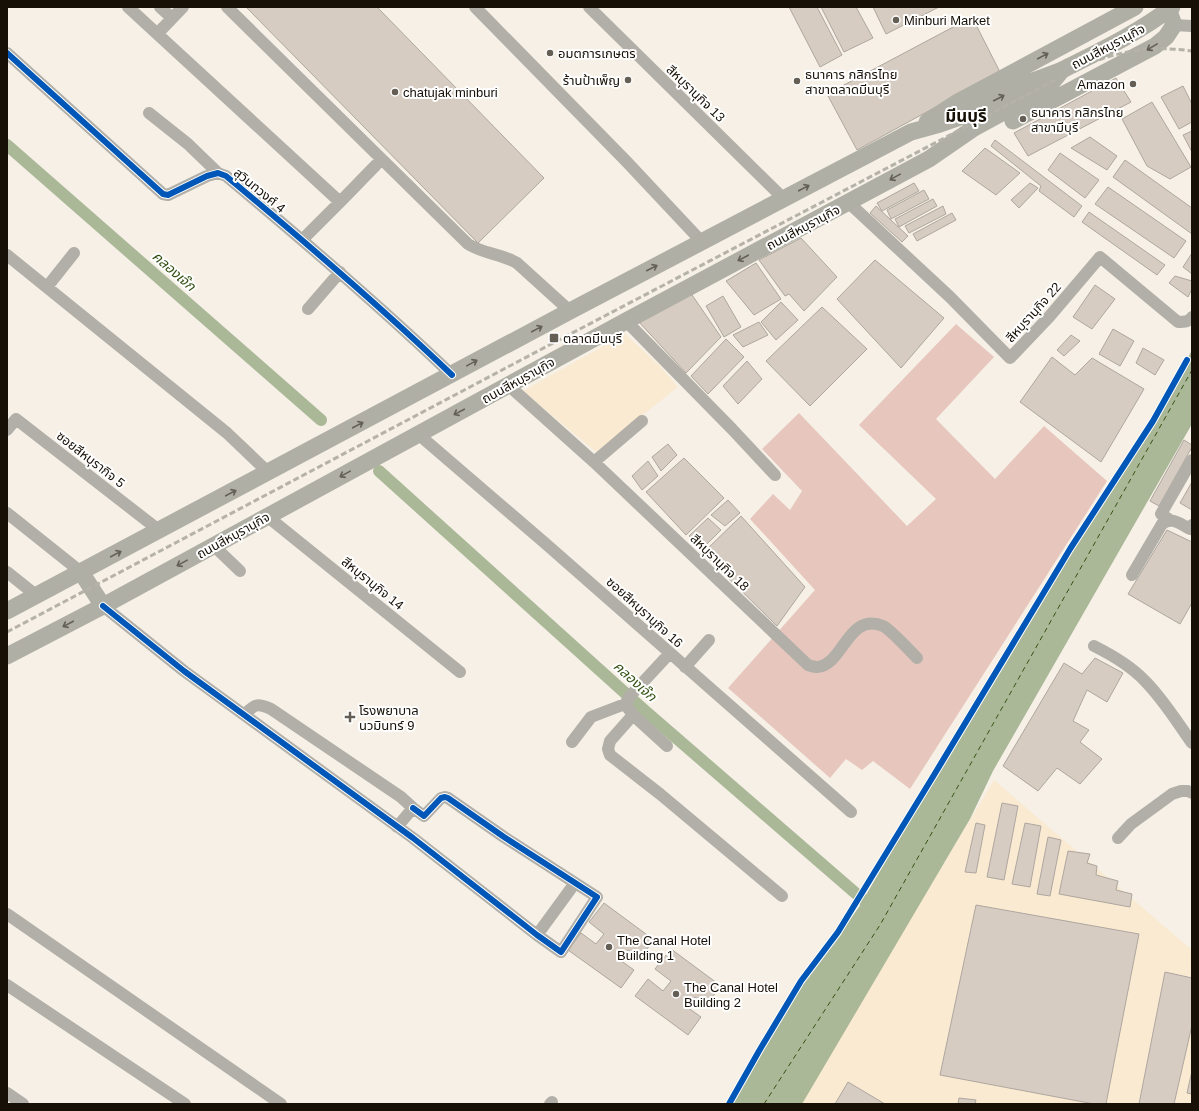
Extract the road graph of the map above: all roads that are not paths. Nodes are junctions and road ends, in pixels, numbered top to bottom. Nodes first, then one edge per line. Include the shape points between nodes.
1 (128, 7) edge
2 (160, 7) edge
3 (183, 7) edge
4 (227, 7) edge
5 (475, 7) edge
6 (589, 7) edge
7 (1135, 7) edge
8 (1165, 7) edge
9 (1172, 7) edge
10 (172, 18) junction
11 (1174, 25) junction
12 (1192, 26) edge
13 (158, 33) junction
14 (7, 53) edge
15 (1062, 70) junction
16 (149, 113) dead end
17 (911, 132) junction
18 (929, 159) junction
19 (376, 165) dead end
20 (218, 173) junction
21 (784, 199) junction
22 (340, 202) junction
23 (848, 202) junction
24 (302, 240) junction
25 (702, 242) junction
26 (74, 253) dead end
27 (7, 255) edge
28 (340, 272) junction
29 (47, 287) junction
30 (308, 309) dead end
31 (570, 311) junction
32 (1192, 317) edge
33 (626, 321) junction
34 (452, 375) junction
35 (508, 385) junction
36 (12, 415) edge
37 (642, 421) dead end
38 (7, 430) edge
39 (418, 434) junction
40 (1192, 460) edge
41 (594, 462) junction
42 (269, 472) junction
43 (775, 475) dead end
44 (7, 513) edge
45 (268, 517) junction
46 (1170, 520) junction
47 (1191, 528) edge
48 (160, 530) junction
49 (214, 546) junction
50 (240, 571) dead end
51 (7, 572) edge
52 (82, 572) junction
53 (1132, 575) dead end
54 (37, 596) junction
55 (103, 606) junction
56 (7, 611) edge
57 (709, 640) dead end
58 (1094, 646) dead end
59 (670, 654) junction
60 (7, 656) edge
61 (917, 658) dead end
62 (685, 667) junction
63 (460, 672) dead end
64 (625, 704) junction
65 (244, 714) junction
66 (633, 715) junction
67 (572, 742) dead end
68 (1192, 743) edge
69 (667, 746) dead end
70 (1192, 793) edge
71 (413, 808) junction
72 (851, 812) dead end
73 (398, 827) junction
74 (1118, 838) dead end
75 (575, 883) junction
76 (782, 896) dead end
77 (7, 914) edge
78 (537, 935) junction
79 (7, 985) edge
80 (185, 1104) edge
81 (281, 1104) edge

1 - 13 street
2 - 10 street
3 - 10 street
4 - 31 street via 468,244 477,250 508,257
5 - 25 street
6 - 21 street, สีหบุรานุกิจ 13
17 -> 7 main road via 958,102
8 - 11 main road
9 - 15 main road, ถนนสีหบุรานุกิจ, bridge via 1127,37
10 - 13 street
11 - 12 street
11 -> 18 main road via 1166,37 1155,46 993,131
13 - 22 street
14 - 20 street, สุวินทวงศ์ 4 via 163,194 168,195
17 -> 15 main road, ถนนสีหบุรานุกิจ via 958,118 1025,84
15 - 18 main road, ถนนสีหบุรานุกิจ via 1048,87 974,128
16 - 20 street via 188,144
21 -> 17 main road, ถนนสีหบุรานุกิจ
18 -> 23 main road, ถนนสีหบุรานุกิจ
19 - 22 street
20 - 24 street, สุวินทวงศ์ 4 via 226,176
21 - 25 main road, ถนนสีหบุรานุกิจ
22 - 24 street
23 - 32 street, สีหบุรานุกิจ 22 via 950,297 1010,358 1100,258 1178,322 1185,323
23 -> 33 main road, ถนนสีหบุรานุกิจ
24 - 28 street, สุวินทวงศ์ 4
31 -> 25 main road, ถนนสีหบุรานุกิจ
26 - 29 street
27 - 29 street
28 - 30 street
28 - 34 street, สุวินทวงศ์ 4
29 - 42 street via 228,434
34 -> 31 main road, ถนนสีหบุรานุกิจ
33 - 35 main road, ถนนสีหบุรานุกิจ
33 - 43 street
42 -> 34 main road, ถนนสีหบุรานุกิจ
35 -> 39 main road, ถนนสีหบุรานุกิจ
35 - 41 street, สีหบุรานุกิจ 18
36 - 38 street, ซอยสีหบุรากิจ 5
36 - 48 street, ซอยสีหบุรากิจ 5
37 - 41 street
39 -> 45 main road, ถนนสีหบุรานุกิจ
39 - 59 street, ซอยสีหบุรานุกิจ 16
40 - 46 street via 1160,514
41 - 61 street, สีหบุรานุกิจ 18 via 808,665 818,667 830,661 857,628 870,622 884,626
48 -> 42 main road, ถนนสีหบุรานุกิจ
44 - 52 street
45 - 49 main road, ถนนสีหบุรานุกิจ
45 - 63 street, สีหบุรานุกิจ 14
46 - 47 street
46 - 53 street via 1162,524
52 -> 48 main road, ถนนสีหบุรานุกิจ
49 - 50 street
49 -> 55 main road, ถนนสีหบุรานุกิจ
51 - 54 street
52 - 54 main road, ถนนสีหบุรานุกิจ
52 - 55 main road
54 - 56 main road, ถนนสีหบุรานุกิจ
55 -> 60 main road, ถนนสีหบุรานุกิจ
55 - 65 street via 184,671
57 - 62 street
58 - 68 street via 1112,655 1144,680
59 - 62 street, ซอยสีหบุรานุกิจ 16
59 - 64 street
62 - 72 street, ซอยสีหบุรานุกิจ 16
64 - 66 street
64 - 67 street via 591,717
65 - 71 street via 257,704 271,709 401,797
65 - 73 street
66 - 69 street
66 - 76 street via 610,741 610,755
70 - 74 street via 1181,791 1172,794 1131,824
71 - 73 street
71 - 75 street via 424,816 441,798 448,798
73 - 78 street
75 - 78 street
75 - 78 street via 597,897 561,952
77 - 81 street
79 - 80 street

